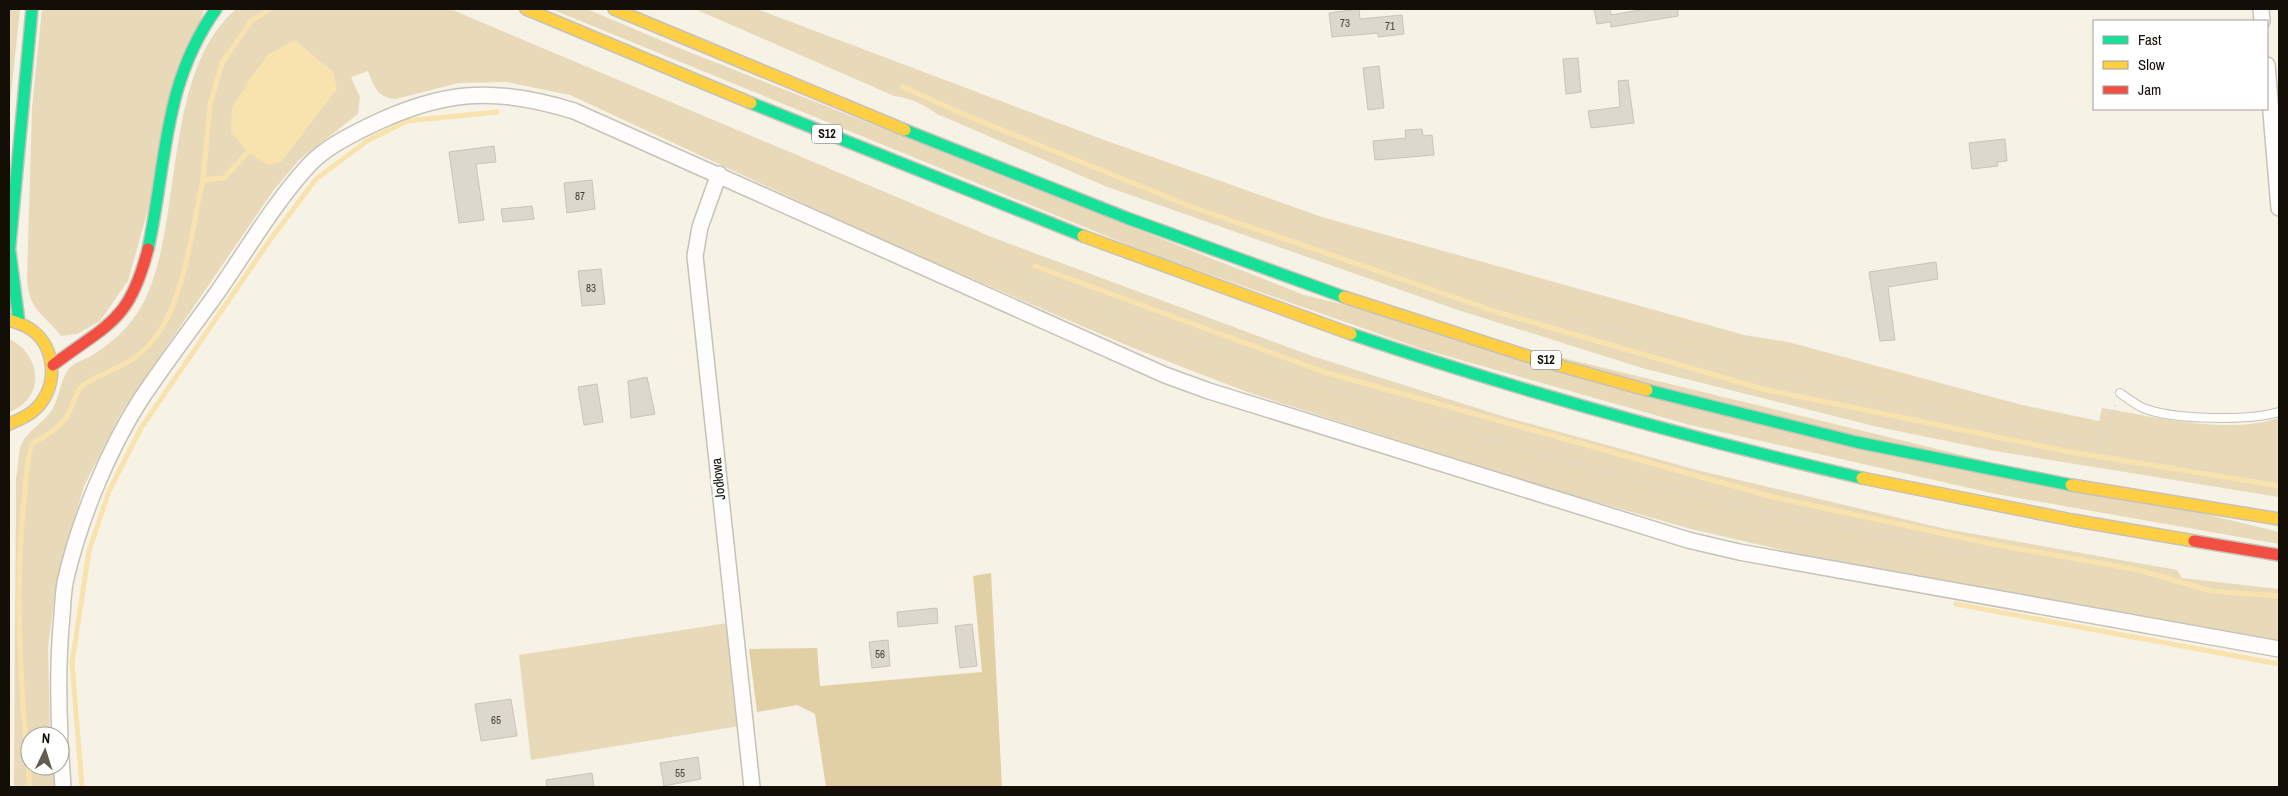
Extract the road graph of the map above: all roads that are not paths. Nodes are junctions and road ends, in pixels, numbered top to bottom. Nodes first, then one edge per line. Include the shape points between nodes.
1 (32, 9) edge
2 (216, 9) edge
3 (526, 9) edge
4 (614, 9) edge
5 (2268, 77) edge
6 (719, 174) junction
7 (2279, 208) edge
8 (9, 253) edge
9 (14, 321) edge
10 (52, 365) junction
11 (2120, 393) road end
12 (2279, 412) edge
13 (9, 428) edge
14 (2279, 519) edge
15 (2279, 555) edge
16 (2279, 649) edge
17 (60, 726) edge
18 (752, 787) edge

1 - 8 main road
2 - 10 main road via 204,22 183,68 146,256 133,296 104,330
3 - 15 main road, S12 via 1129,255 1294,316 1461,371 1674,431 1843,473 2086,523
4 - 14 main road, S12 via 1096,206 1297,281 1446,331 1674,396 1847,439 2039,479
5 - 7 street
6 - 16 street via 1166,375 1255,406 1679,537 1739,552
6 - 17 street via 574,111 510,96 463,95 426,102 342,140 310,163 267,218 140,400 108,461 82,526 66,580 58,678
6 - 18 street, Jodłowa via 700,227 695,256
8 - 9 main road
9 - 10 main road via 42,339
10 - 13 main road via 52,381 42,403
11 - 12 lane via 2144,408 2176,415 2228,418

